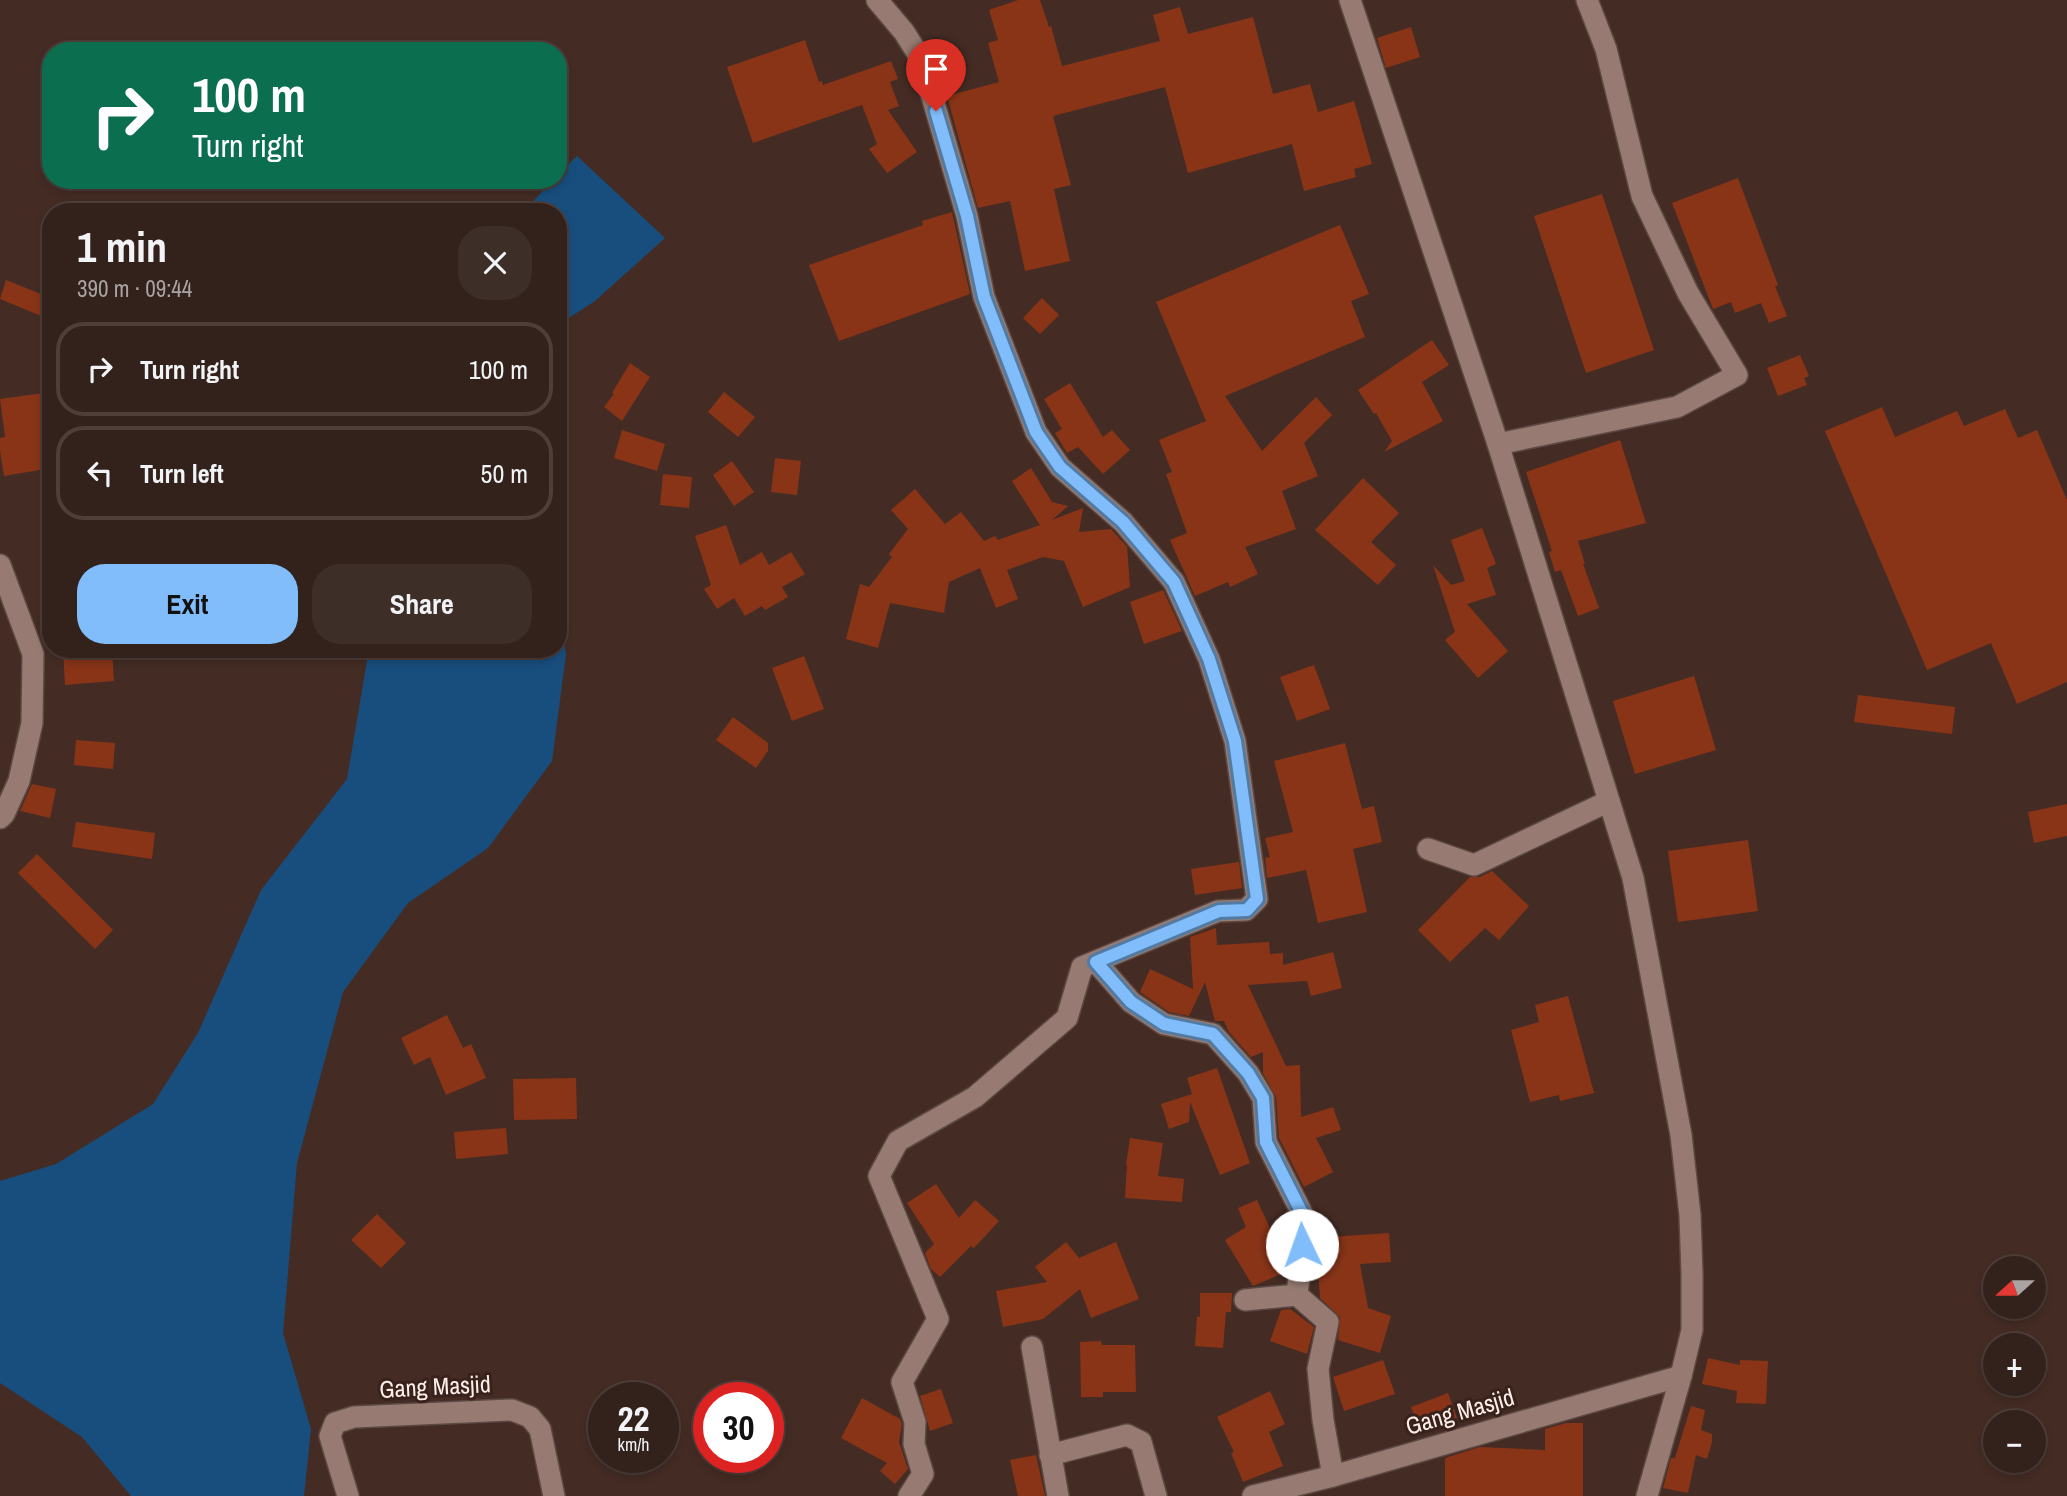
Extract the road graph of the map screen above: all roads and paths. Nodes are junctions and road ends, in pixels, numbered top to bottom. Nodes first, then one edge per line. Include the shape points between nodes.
1 (877, 0) edge
2 (1350, 0) edge
3 (1587, 0) edge
4 (1498, 444) junction
5 (0, 565) edge
6 (1609, 801) junction
7 (0, 818) edge
8 (1428, 849) dead end
9 (1096, 962) junction
10 (1297, 1295) junction
11 (1245, 1300) dead end
12 (1032, 1347) dead end
13 (1681, 1377) junction
14 (1050, 1455) junction
15 (1333, 1476) junction
16 (348, 1496) edge
17 (555, 1496) edge
18 (909, 1496) edge
19 (1058, 1496) edge
20 (1156, 1496) edge
21 (1253, 1496) edge
22 (1647, 1496) edge

1 - 9 street via 921,59 967,216 984,297 1036,432 1060,467 1123,522 1174,582 1209,659 1235,741 1257,899 1247,910 1219,911
2 - 4 street
3 - 4 street via 1606,49 1642,196 1688,293 1737,375 1677,407
4 - 6 street
5 - 7 street via 33,654 33,701 19,780
6 - 8 street via 1474,865
6 - 13 street via 1633,878 1681,1135 1692,1275 1692,1329
9 - 10 street via 1131,1002 1164,1024 1213,1034 1248,1073 1263,1098 1266,1142 1305,1219
9 - 18 street via 1082,967 1067,1018 975,1097 898,1141 879,1176 938,1319 902,1382 915,1422 914,1444 923,1474
10 - 11 street
10 - 15 street via 1328,1322 1318,1369
12 - 14 street
13 - 15 street, Gang Masjid
13 - 22 street
14 - 19 street
14 - 20 street via 1127,1435 1141,1443
15 - 21 street, Gang Masjid
16 - 17 street, Gang Masjid via 330,1436 335,1423 354,1417 512,1410 530,1417 540,1429

